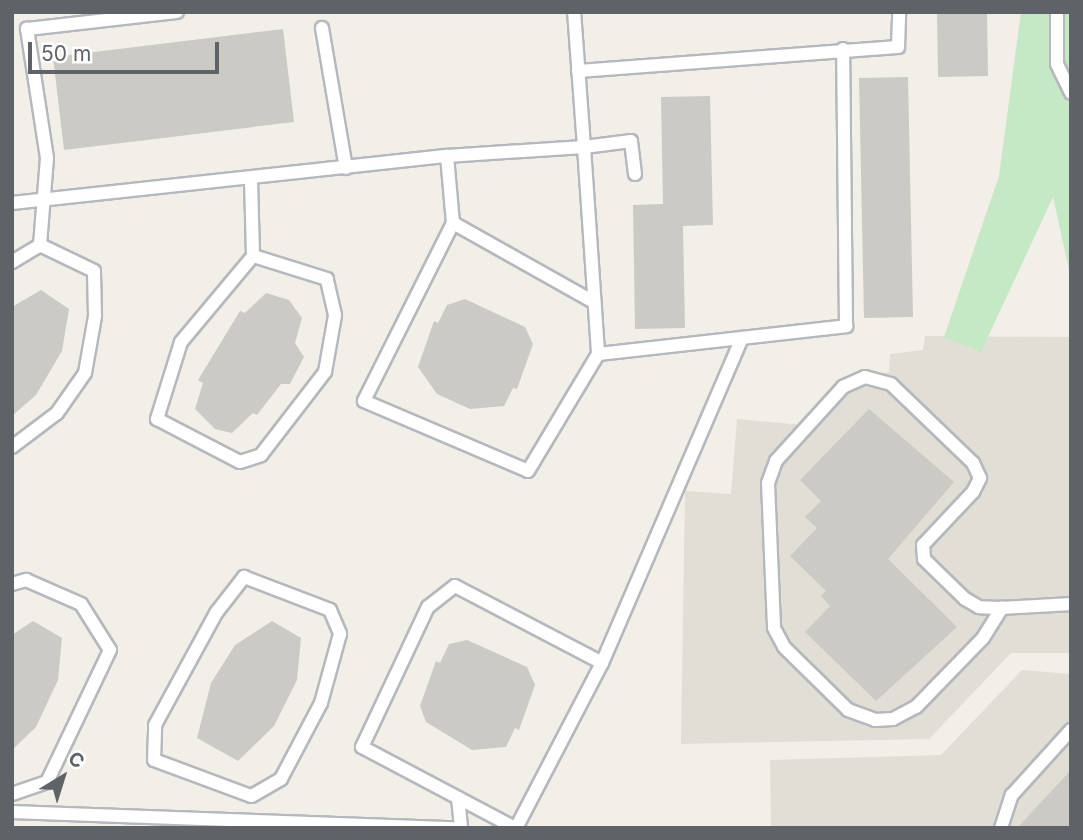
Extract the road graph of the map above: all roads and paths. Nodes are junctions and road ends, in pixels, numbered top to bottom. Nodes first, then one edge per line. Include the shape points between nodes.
1 (177, 12) edge
2 (574, 12) edge
3 (899, 12) edge
4 (1057, 12) edge
5 (323, 28) dead end
6 (843, 49) junction
7 (578, 71) junction
8 (1071, 93) edge
9 (584, 148) junction
10 (447, 156) junction
11 (346, 168) junction
12 (635, 174) dead end
13 (251, 179) junction
14 (40, 201) junction
15 (12, 203) edge
16 (453, 223) junction
17 (40, 245) junction
18 (253, 256) junction
19 (12, 262) edge
20 (594, 302) junction
21 (742, 338) junction
22 (598, 355) junction
23 (12, 447) edge
24 (12, 584) edge
25 (1071, 604) edge
26 (1002, 608) junction
27 (603, 663) junction
28 (1071, 730) edge
29 (251, 796) junction
30 (14, 798) edge
31 (458, 798) junction
32 (12, 812) edge
33 (248, 821) junction
34 (453, 828) edge
35 (461, 828) edge
36 (516, 828) edge
37 (1001, 828) edge

1 - 14 lane via 27,29 47,158
2 - 7 lane
3 - 6 lane via 898,47
4 - 8 lane via 1057,64
5 - 11 lane
6 - 7 lane
6 - 21 lane via 846,327
7 - 9 lane
9 - 10 lane
9 - 12 lane via 631,141
9 - 20 lane
10 - 11 lane
10 - 16 lane
11 - 13 lane
13 - 14 lane
13 - 18 lane
14 - 15 lane
14 - 17 lane
16 - 20 lane
16 - 22 lane via 364,401 528,471
17 - 19 lane
17 - 23 lane via 94,271 95,316 85,373 57,413
18 - 18 lane via 327,279 335,314 324,372 261,455 240,462 157,419 181,342
20 - 22 lane
21 - 22 lane
21 - 27 lane
24 - 30 lane via 26,580 81,604 110,650 47,782
25 - 26 lane
26 - 26 lane via 979,607 965,599 924,559 923,545 973,492 979,478 973,463 891,384 865,377 843,387 776,461 768,483 774,628 784,647 848,710 875,720 893,719 916,708 983,638
27 - 31 lane via 455,586 428,607 362,747
27 - 36 lane
28 - 37 lane via 1012,795
29 - 29 lane via 281,779 321,704 340,635 330,610 244,577 216,613 155,725 154,760
29 - 33 lane
31 - 35 lane
31 - 36 lane
32 - 33 lane
33 - 34 lane

